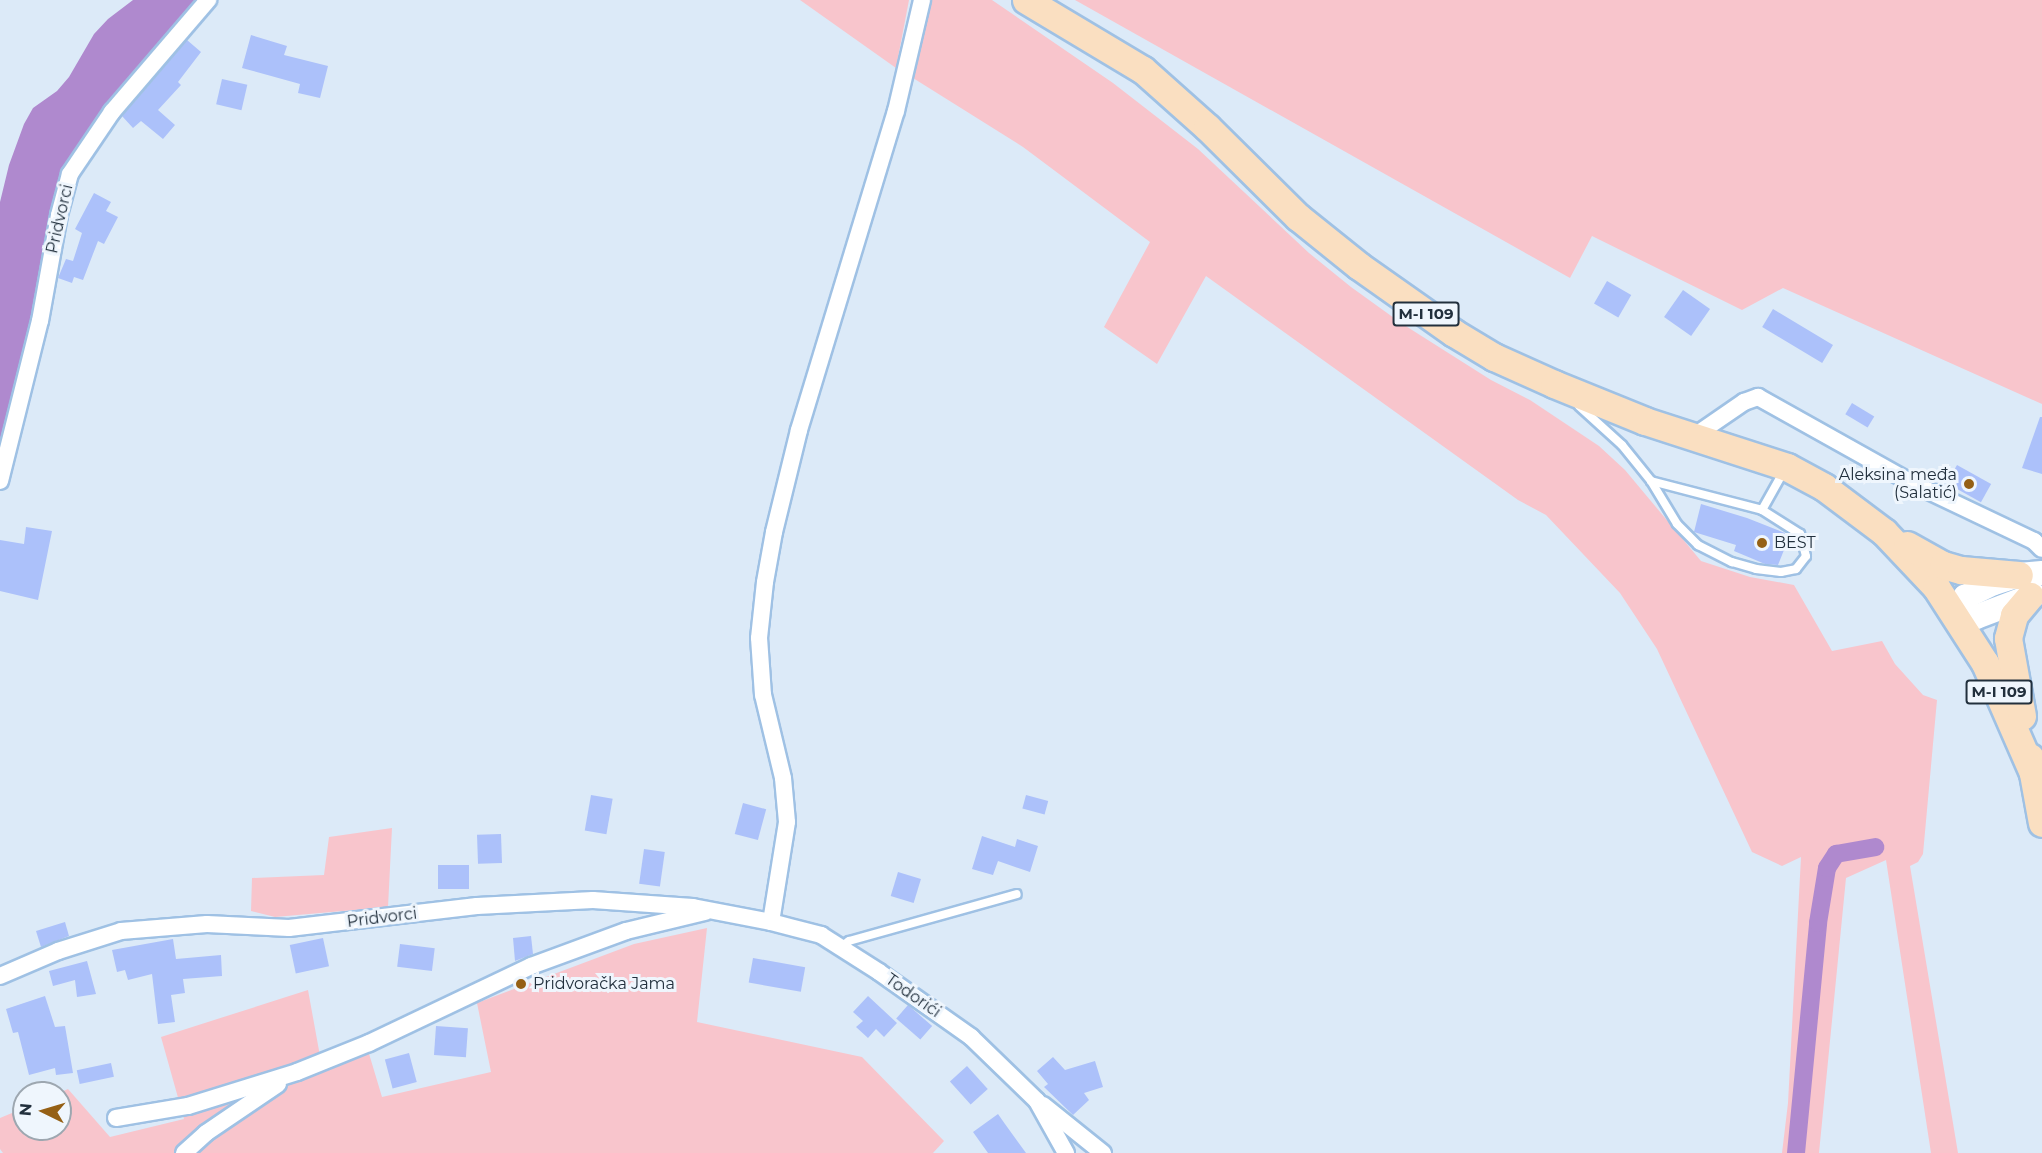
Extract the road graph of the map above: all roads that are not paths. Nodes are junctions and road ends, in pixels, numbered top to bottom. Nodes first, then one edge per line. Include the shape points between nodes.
1 (208, 0) edge
2 (922, 0) edge
3 (1026, 0) edge
4 (1554, 384) junction
5 (1693, 437) junction
6 (1786, 467) junction
7 (0, 481) edge
8 (1651, 481) junction
9 (1762, 510) junction
10 (1884, 532) junction
11 (2042, 549) edge
12 (2033, 584) edge
13 (1955, 615) junction
14 (2033, 758) junction
15 (2042, 823) edge
16 (1017, 894) dead end
17 (711, 910) junction
18 (771, 922) junction
19 (841, 947) junction
20 (0, 976) edge
21 (297, 1072) junction
22 (1037, 1101) junction
23 (116, 1118) dead end
24 (184, 1153) edge
25 (1066, 1153) edge
26 (1103, 1153) edge

1 - 7 street, Pridvorci via 111,112 70,174 40,321
2 - 18 street via 896,111 799,430 767,572 760,660 763,694 783,778 787,822
3 - 4 main road, M-I 109 via 1143,70 1233,151 1298,217 1359,266 1454,333 1494,357
4 - 5 main road, M-I 109
4 - 8 lane via 1622,445
5 - 6 main road, M-I 109
5 - 11 street via 1744,402 1758,397 1912,483
6 - 9 lane
6 - 10 main road, M-I 109 via 1824,486
8 - 9 lane
8 - 9 lane via 1677,524 1698,545 1756,569 1796,569 1806,556 1800,534
10 - 12 main road via 1943,565
10 - 13 main road, M-I 109 via 1936,587
12 - 13 main road via 1976,617
12 - 14 main road via 2014,615 2008,638
13 - 14 main road, M-I 109 via 1985,663
14 - 15 main road, M-I 109
16 - 19 lane via 849,941
17 - 18 street, Pridvorci
17 - 20 street, Pridvorci via 593,900 477,906 289,928 207,924 121,931 58,951
17 - 21 street via 626,932 531,966 369,1043
18 - 19 street, Todorići via 821,935
19 - 22 street, Todorići via 971,1037
21 - 23 street via 188,1106
21 - 24 street via 206,1133
22 - 25 street, Todorići
22 - 26 street, Todorići

